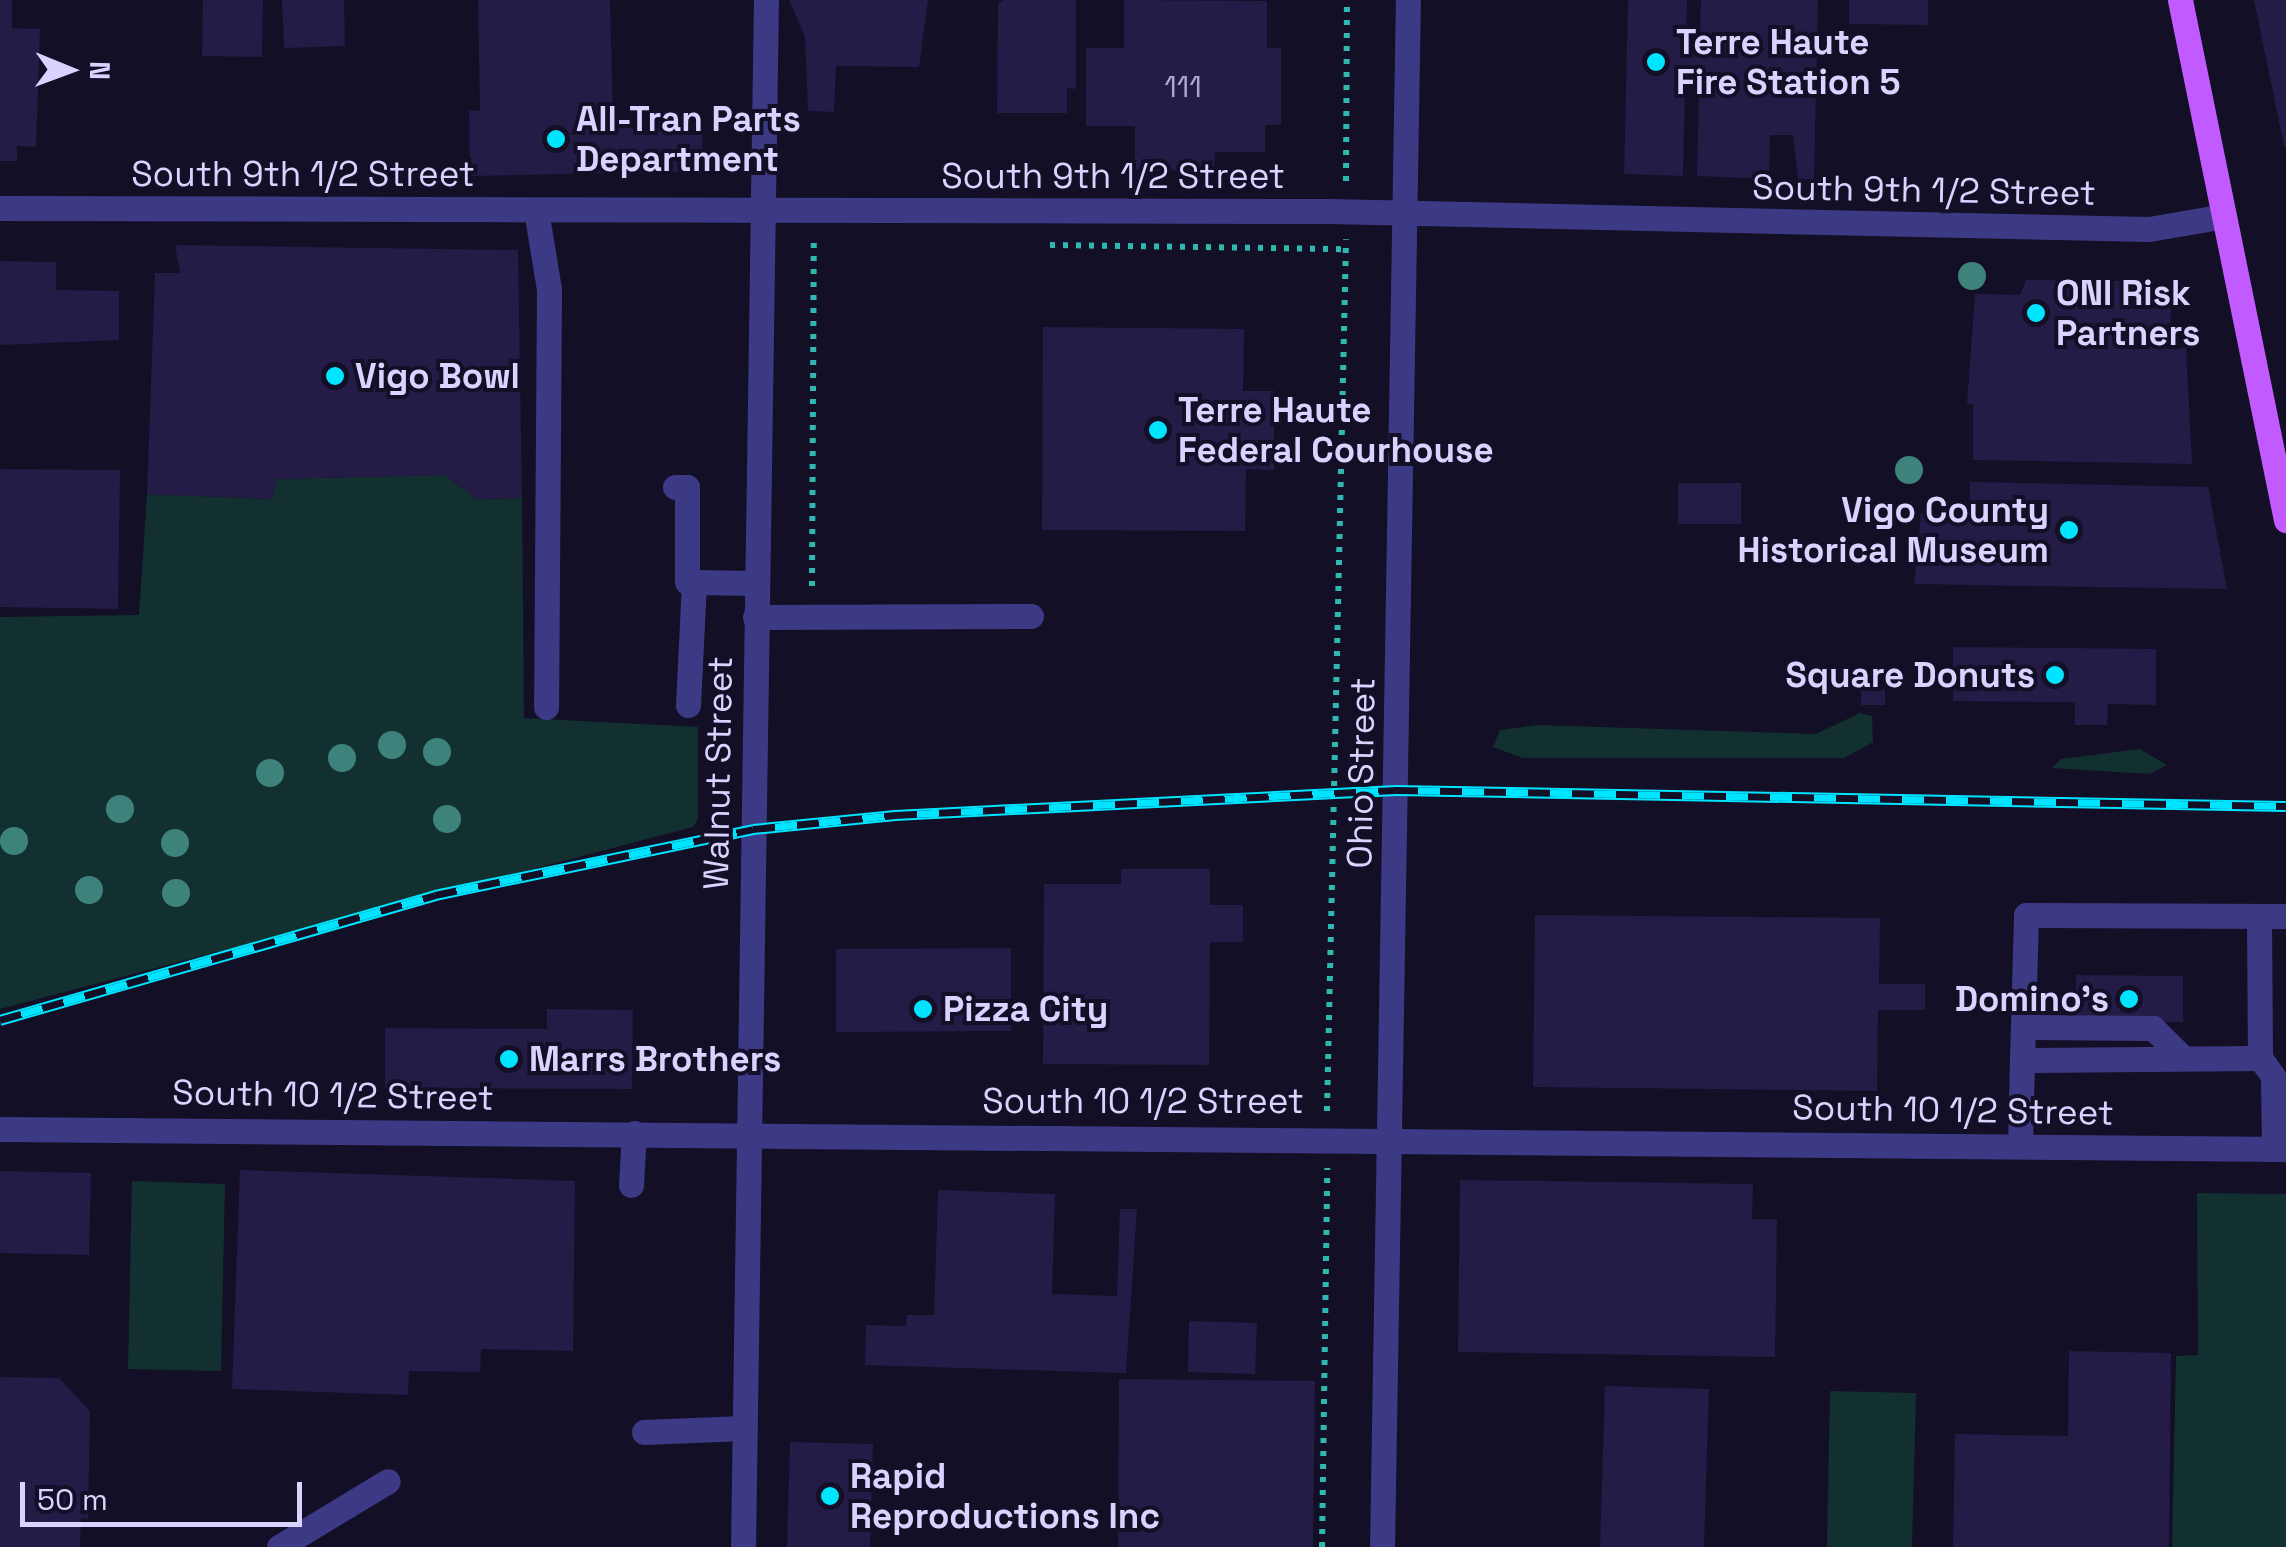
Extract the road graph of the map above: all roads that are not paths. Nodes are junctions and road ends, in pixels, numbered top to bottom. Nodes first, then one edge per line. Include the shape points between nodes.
1 (766, 0) edge
2 (1408, 0) edge
3 (2180, 0) edge
4 (0, 208) edge
5 (536, 210) junction
6 (760, 210) junction
7 (1406, 214) junction
8 (2224, 216) junction
9 (675, 487) dead end
10 (2286, 520) edge
11 (688, 582) dead end
12 (755, 583) junction
13 (1031, 616) dead end
14 (755, 617) junction
15 (688, 705) dead end
16 (546, 707) dead end
17 (2259, 916) junction
18 (2286, 916) edge
19 (2023, 1027) junction
20 (2183, 1058) junction
21 (2260, 1058) junction
22 (2022, 1060) junction
23 (0, 1129) edge
24 (634, 1134) junction
25 (750, 1134) junction
26 (1390, 1139) junction
27 (2020, 1146) junction
28 (2280, 1149) edge
29 (631, 1185) dead end
30 (743, 1428) junction
31 (644, 1432) dead end
32 (388, 1481) dead end
33 (280, 1547) edge
34 (743, 1547) edge
35 (1382, 1547) edge

1 - 6 street, Walnut Street
2 - 7 street, Ohio Street
3 - 8 main road
4 - 5 street, South 9th 1/2 Street
5 - 6 street, South 9th 1/2 Street
5 - 16 street via 549,289
6 - 7 street, South 9th 1/2 Street
6 - 12 street, Walnut Street
7 - 8 street, South 9th 1/2 Street via 2149,229
7 - 26 street, Ohio Street
8 - 10 main road
9 - 11 street via 687,487
12 - 14 street, Walnut Street
12 - 15 street via 694,582
13 - 14 street
14 - 25 street, Walnut Street
17 - 18 street
17 - 19 street via 2026,915
17 - 21 street
19 - 20 street via 2153,1028
19 - 22 street
20 - 21 street
20 - 22 street
21 - 28 street via 2272,1076
22 - 27 street
23 - 24 street, South 10 1/2 Street
24 - 25 street, South 10 1/2 Street
24 - 29 street
25 - 26 street, South 10 1/2 Street
25 - 30 street, Walnut Street
26 - 27 street, South 10 1/2 Street
26 - 35 street, Ohio Street
27 - 28 street, South 10 1/2 Street
30 - 31 street
30 - 34 street, Walnut Street
32 - 33 street

